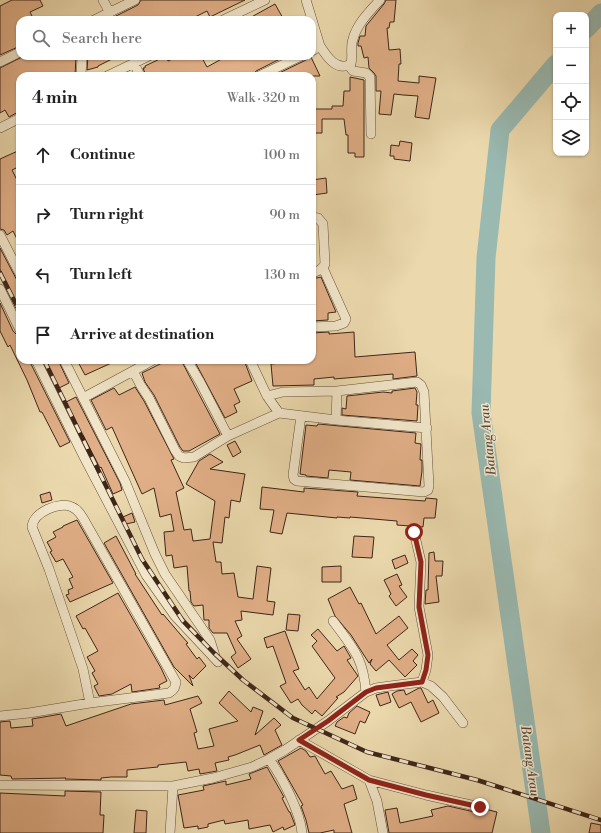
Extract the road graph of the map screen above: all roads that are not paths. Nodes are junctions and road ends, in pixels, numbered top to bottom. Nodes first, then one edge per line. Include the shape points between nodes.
1 (103, 0) edge
2 (135, 0) edge
3 (265, 0) edge
4 (306, 0) edge
5 (380, 0) edge
6 (110, 13) junction
7 (103, 16) edge
8 (231, 16) edge
9 (309, 16) edge
10 (316, 49) edge
11 (16, 54) edge
12 (82, 60) edge
13 (140, 60) edge
14 (293, 60) edge
15 (0, 62) edge
16 (134, 63) junction
17 (349, 66) junction
18 (82, 72) edge
19 (115, 72) edge
20 (138, 72) edge
21 (268, 72) edge
22 (16, 120) edge
23 (0, 128) edge
24 (371, 134) dead end
25 (316, 218) edge
26 (0, 235) edge
27 (16, 266) edge
28 (323, 268) junction
29 (316, 272) edge
30 (0, 289) edge
31 (16, 322) edge
32 (316, 327) edge
33 (38, 364) edge
34 (66, 364) edge
35 (144, 364) edge
36 (189, 364) edge
37 (252, 364) edge
38 (133, 371) junction
39 (337, 391) junction
40 (267, 396) junction
41 (84, 398) junction
42 (279, 413) junction
43 (301, 416) junction
44 (336, 420) junction
45 (427, 428) junction
46 (228, 436) junction
47 (414, 532) dead end
48 (333, 621) dead end
49 (422, 682) junction
50 (366, 692) junction
51 (90, 702) junction
52 (0, 716) edge
53 (463, 722) dead end
54 (299, 740) junction
55 (269, 759) junction
56 (369, 780) junction
57 (0, 785) edge
58 (172, 786) junction
59 (480, 807) dead end
60 (170, 833) edge
61 (302, 833) edge
62 (383, 833) edge

1 - 6 street
2 - 6 street
3 - 8 street
4 - 9 street
5 - 17 street via 356,32
6 - 7 street
10 - 17 street via 338,66
11 - 15 street
12 - 18 street
13 - 16 street
14 - 21 street
16 - 19 street
16 - 20 street
17 - 24 street via 353,71 366,73 370,77
22 - 23 street
25 - 28 street via 323,224
26 - 27 street
28 - 29 street
28 - 32 street via 346,319 344,323 336,326
30 - 31 street
33 - 41 street via 146,575 175,616 218,662 210,640 165,574 125,481
34 - 41 street
35 - 38 street
36 - 46 street
37 - 40 street
38 - 41 street
38 - 46 street via 179,456 194,457
39 - 40 street via 283,392
39 - 44 street
39 - 45 street via 417,382 424,392
40 - 42 street
42 - 43 street
42 - 46 street
43 - 44 street
43 - 45 street via 293,475 297,482 424,492 429,486
44 - 45 street
47 - 49 street via 421,562 419,607 428,655
48 - 50 street via 357,654 365,676
49 - 50 street via 376,688
49 - 53 street via 443,697
50 - 54 street
51 - 51 street via 169,693 175,688 176,682 80,513 66,505 52,507 36,516 32,526 83,668
51 - 52 street
54 - 55 street
54 - 56 street
55 - 58 street via 231,773
55 - 61 street via 286,787
56 - 59 street
56 - 62 street via 377,801
57 - 58 street
58 - 60 street

